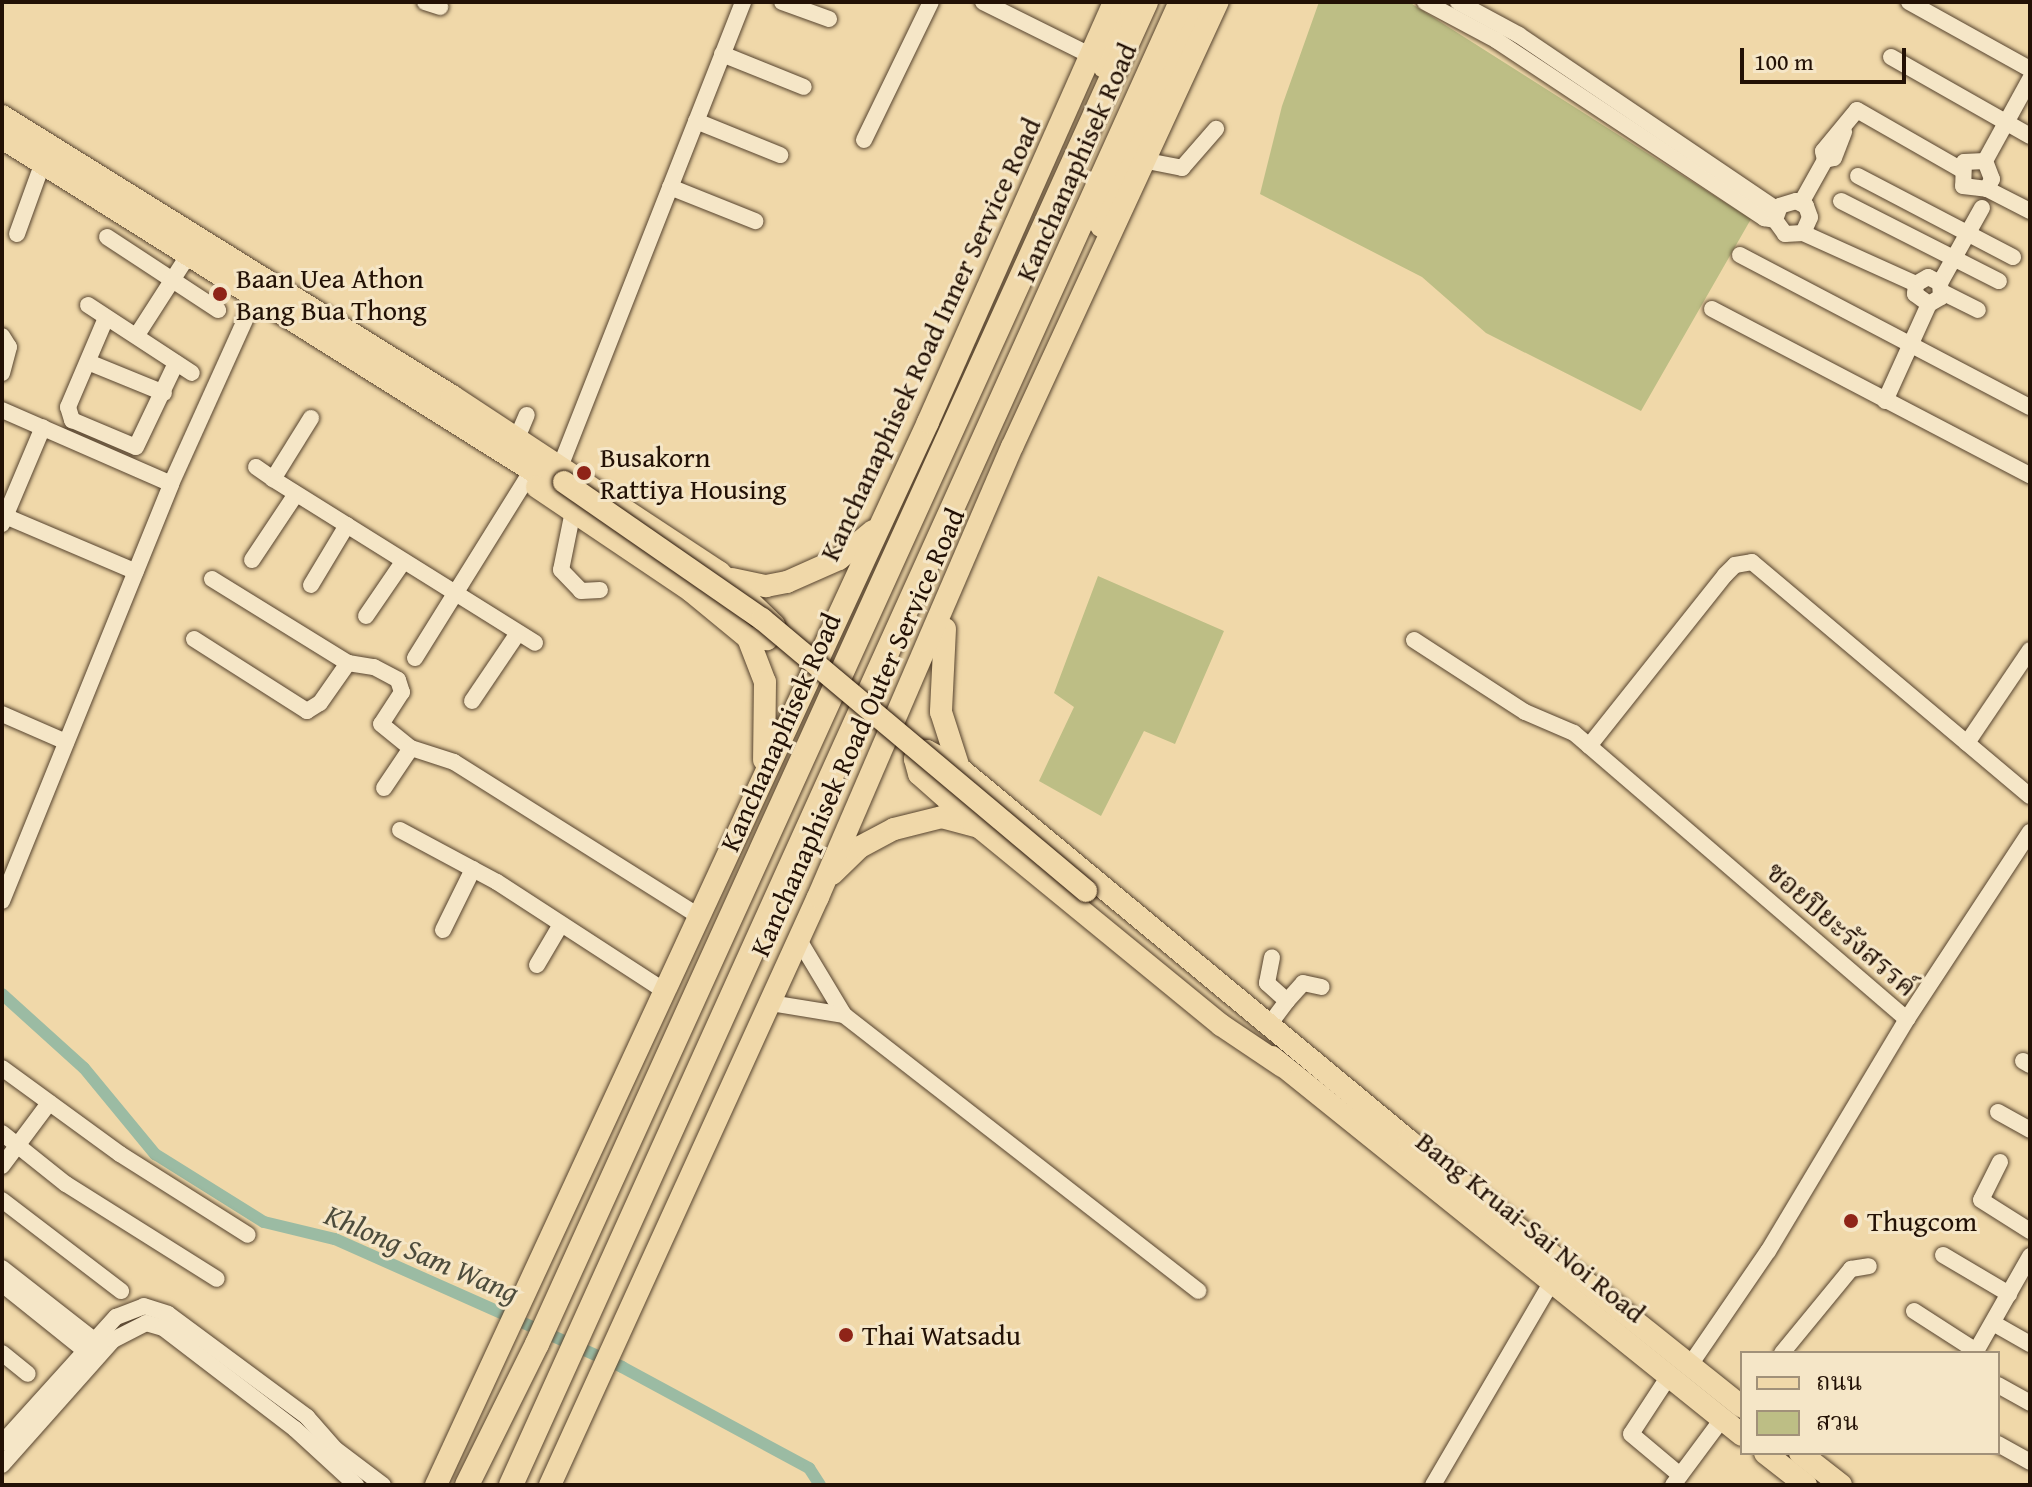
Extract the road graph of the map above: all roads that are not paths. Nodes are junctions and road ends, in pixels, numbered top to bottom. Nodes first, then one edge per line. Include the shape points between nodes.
1 (743, 2) edge
2 (782, 2) edge
3 (931, 2) edge
4 (983, 2) edge
5 (1114, 2) edge
6 (1132, 2) edge
7 (1146, 2) edge
8 (1181, 2) edge
9 (1196, 2) edge
10 (1218, 2) edge
11 (1425, 2) edge
12 (1458, 2) edge
13 (1909, 2) edge
14 (829, 19) dead end
15 (1493, 29) junction
16 (722, 54) junction
17 (1092, 56) junction
18 (1891, 57) dead end
19 (2030, 69) edge
20 (2030, 79) edge
21 (804, 87) dead end
22 (2, 116) edge
23 (696, 121) junction
24 (2006, 123) junction
25 (1216, 129) dead end
26 (2030, 136) edge
27 (2, 138) edge
28 (864, 140) dead end
29 (780, 155) dead end
30 (1147, 161) junction
31 (1985, 161) junction
32 (43, 162) junction
33 (1960, 169) junction
34 (1858, 176) dead end
35 (670, 187) junction
36 (1987, 189) junction
37 (1841, 201) dead end
38 (1801, 203) junction
39 (1982, 208) dead end
40 (2030, 211) edge
41 (1776, 215) junction
42 (755, 221) dead end
43 (1803, 233) junction
44 (1968, 233) junction
45 (17, 234) dead end
46 (107, 237) dead end
47 (189, 254) junction
48 (1740, 255) dead end
49 (2013, 257) dead end
50 (1954, 258) junction
51 (172, 279) junction
52 (1999, 281) dead end
53 (1916, 284) junction
54 (1941, 288) junction
55 (256, 296) junction
56 (1929, 304) junction
57 (88, 305) dead end
58 (1712, 309) dead end
59 (218, 310) dead end
60 (1978, 310) dead end
61 (106, 318) junction
62 (137, 335) junction
63 (2, 336) edge
64 (1910, 346) junction
65 (1055, 356) junction
66 (88, 362) junction
67 (176, 363) junction
68 (2, 373) edge
69 (192, 373) dead end
70 (401, 379) junction
71 (164, 393) junction
72 (1885, 401) junction
73 (2030, 407) edge
74 (2, 410) edge
75 (527, 415) dead end
76 (311, 418) dead end
77 (928, 422) junction
78 (43, 427) junction
79 (517, 438) junction
80 (256, 467) dead end
81 (2030, 475) edge
82 (273, 479) junction
83 (561, 479) junction
84 (526, 480) junction
85 (171, 484) junction
86 (296, 494) junction
87 (573, 511) junction
88 (4, 520) edge
89 (347, 525) junction
90 (876, 528) junction
91 (252, 560) dead end
92 (403, 562) junction
93 (136, 572) junction
94 (727, 577) junction
95 (212, 579) dead end
96 (311, 585) dead end
97 (956, 585) junction
98 (600, 590) dead end
99 (457, 595) junction
100 (366, 616) dead end
101 (518, 633) junction
102 (748, 638) junction
103 (194, 639) dead end
104 (1414, 640) dead end
105 (535, 643) dead end
106 (2030, 650) edge
107 (415, 658) dead end
108 (348, 663) junction
109 (472, 701) dead end
110 (2, 714) edge
111 (66, 742) junction
112 (1967, 743) junction
113 (1589, 746) junction
114 (411, 748) junction
115 (959, 768) junction
116 (763, 777) junction
117 (384, 788) dead end
118 (2030, 796) edge
119 (980, 828) junction
120 (400, 830) dead end
121 (2030, 832) edge
122 (473, 869) junction
123 (824, 884) junction
124 (1083, 894) junction
125 (2, 901) edge
126 (700, 917) junction
127 (560, 926) junction
128 (443, 930) dead end
129 (799, 940) junction
130 (1272, 957) dead end
131 (537, 965) dead end
132 (1322, 987) dead end
133 (665, 991) junction
134 (1287, 1001) junction
135 (770, 1003) junction
136 (844, 1015) junction
137 (1907, 1019) junction
138 (1269, 1025) junction
139 (1304, 1055) junction
140 (1282, 1066) junction
141 (2, 1068) edge
142 (49, 1103) junction
143 (1998, 1112) dead end
144 (2030, 1130) edge
145 (2, 1133) edge
146 (17, 1144) junction
147 (2000, 1162) dead end
148 (2, 1166) edge
149 (2, 1200) edge
150 (2030, 1231) edge
151 (248, 1235) dead end
152 (1943, 1255) dead end
153 (2030, 1256) edge
154 (1869, 1266) dead end
155 (2, 1268) edge
156 (217, 1279) dead end
157 (2024, 1280) edge
158 (1552, 1281) junction
159 (2, 1284) edge
160 (121, 1291) dead end
161 (1198, 1291) dead end
162 (2009, 1294) junction
163 (1914, 1311) dead end
164 (1993, 1323) junction
165 (2030, 1344) edge
166 (96, 1350) junction
167 (1784, 1351) edge
168 (1974, 1351) edge
169 (1977, 1351) edge
170 (2, 1353) edge
171 (1690, 1365) junction
172 (28, 1374) dead end
173 (1669, 1376) junction
174 (2000, 1386) edge
175 (2030, 1403) edge
176 (1740, 1405) edge
177 (1722, 1419) junction
178 (1740, 1433) edge
179 (2, 1443) edge
180 (2000, 1445) edge
181 (1768, 1455) edge
182 (1803, 1455) edge
183 (2030, 1462) edge
184 (2, 1465) edge
185 (1679, 1481) edge
186 (362, 1482) edge
187 (383, 1485) edge
188 (436, 1485) edge
189 (467, 1485) edge
190 (511, 1485) edge
191 (550, 1485) edge
192 (1433, 1485) edge
193 (1806, 1485) edge
194 (1841, 1485) edge

1 - 16 street
2 - 14 street
3 - 28 street
4 - 17 street
5 - 17 main road, Kanchanaphisek Road Inner Service Road
6 - 77 main road via 962,373
7 - 189 highway, Kanchanaphisek Road via 537,1344
8 - 190 highway, Kanchanaphisek Road
9 - 65 main road via 1125,169
10 - 30 main road, Kanchanaphisek Road Outer Service Road
11 - 15 street
12 - 15 street
13 - 19 street
15 - 41 street
16 - 21 street
16 - 23 street
17 - 77 main road, Kanchanaphisek Road Inner Service Road
18 - 24 street
20 - 24 street
22 - 70 main road
23 - 29 street
23 - 35 street
24 - 26 street
24 - 31 street
25 - 30 street via 1182,168
27 - 32 main road
30 - 65 main road, Kanchanaphisek Road Outer Service Road
31 - 33 street via 1974,158
31 - 36 street via 1992,179
32 - 45 street
32 - 47 main road
33 - 36 street via 1963,186
33 - 38 street via 1857,110 1844,132 1834,135 1823,151 1825,160
34 - 44 street
35 - 42 street
35 - 83 street
36 - 40 street
37 - 50 street
38 - 41 street via 1785,202
38 - 43 street via 1810,217
39 - 44 street
41 - 43 street via 1785,234
43 - 53 street
44 - 49 street
44 - 50 street
46 - 51 street
47 - 51 street
47 - 55 main road
48 - 64 street
50 - 52 street
50 - 54 street
51 - 59 street
51 - 62 street
53 - 54 street via 1928,277
53 - 56 street via 1917,298
54 - 56 street
54 - 60 street
55 - 70 main road
55 - 85 street
56 - 64 street
57 - 61 street
58 - 72 street
61 - 62 street
61 - 66 street
62 - 67 street
63 - 68 street via 9,347
64 - 72 street
64 - 73 street
65 - 97 main road, Kanchanaphisek Road Outer Service Road
66 - 71 street
66 - 71 street via 68,414 131,446 141,444
67 - 69 street
67 - 71 street
70 - 79 main road
70 - 83 main road
70 - 84 main road via 431,419
72 - 81 street
74 - 78 street
75 - 79 street
76 - 82 street
77 - 90 main road, Kanchanaphisek Road Inner Service Road
78 - 85 street
78 - 88 street
79 - 83 main road
80 - 82 street
82 - 86 street
83 - 94 main road
83 - 124 main road via 757,625
84 - 87 main road
84 - 99 street
85 - 93 street
86 - 89 street
86 - 91 street
87 - 98 street via 561,570 581,591
87 - 102 main road via 691,591
88 - 93 street
89 - 92 street
89 - 96 street
90 - 94 main road via 839,559 787,582 766,586
90 - 116 main road, Kanchanaphisek Road Inner Service Road
92 - 99 street
92 - 100 street
93 - 111 street
94 - 102 main road via 774,625 767,639
95 - 108 street
97 - 115 main road via 939,691 946,738
97 - 123 main road, Kanchanaphisek Road Outer Service Road
99 - 101 street
99 - 107 street
101 - 105 street
101 - 109 street
102 - 116 main road via 765,682
103 - 108 street via 307,711 320,703
104 - 113 street, ซอยปิยะรังสรรค์ via 1525,712 1574,733
106 - 112 street
108 - 114 street via 374,667 400,683 402,692 381,724
110 - 111 street
111 - 125 street
112 - 113 street via 1766,570 1742,562 1725,575
112 - 118 street
113 - 137 street, ซอยปิยะรังสรรค์
114 - 117 street
114 - 126 street via 454,762
115 - 119 main road via 927,751 915,759 919,774
115 - 138 main road
116 - 126 main road, Kanchanaphisek Road Inner Service Road
119 - 123 main road via 942,817 894,829 851,854
119 - 140 main road via 1221,1025
120 - 122 street
121 - 137 street
122 - 127 street
122 - 128 street
123 - 129 main road, Kanchanaphisek Road Outer Service Road
124 - 139 main road via 1223,1001
124 - 140 main road
126 - 133 main road, Kanchanaphisek Road Inner Service Road
127 - 131 street
127 - 133 street
129 - 135 main road, Kanchanaphisek Road Outer Service Road
129 - 136 street
130 - 134 street via 1267,983
132 - 134 street via 1303,983
133 - 188 main road, Kanchanaphisek Road Inner Service Road
134 - 138 street
135 - 136 street
135 - 191 main road, Kanchanaphisek Road Outer Service Road
136 - 161 street
137 - 171 street, ซอยปิยะรังสรรค์ via 1768,1251
138 - 139 main road
139 - 171 main road, Bang Kruai-Sai Noi Road
140 - 158 main road, Bang Kruai-Sai Noi Road
141 - 142 street
142 - 146 street
142 - 151 street
143 - 144 street
145 - 146 street
146 - 148 street
146 - 156 street via 66,1184
147 - 150 street via 1981,1200
149 - 160 street
152 - 162 street
153 - 157 street
154 - 167 street via 1851,1269
155 - 166 street
157 - 162 street
158 - 173 main road, Bang Kruai-Sai Noi Road
158 - 192 street
159 - 166 street
162 - 164 street
163 - 168 street
164 - 165 street
164 - 169 street
166 - 179 street
166 - 184 street
166 - 186 street via 124,1330 154,1323 285,1411
170 - 172 street
171 - 176 main road, Bang Kruai-Sai Noi Road
173 - 177 main road, Bang Kruai-Sai Noi Road
173 - 185 street via 1631,1434
174 - 175 street
177 - 178 main road, Bang Kruai-Sai Noi Road
177 - 185 street
180 - 183 street
181 - 193 main road
182 - 194 main road
186 - 187 street

